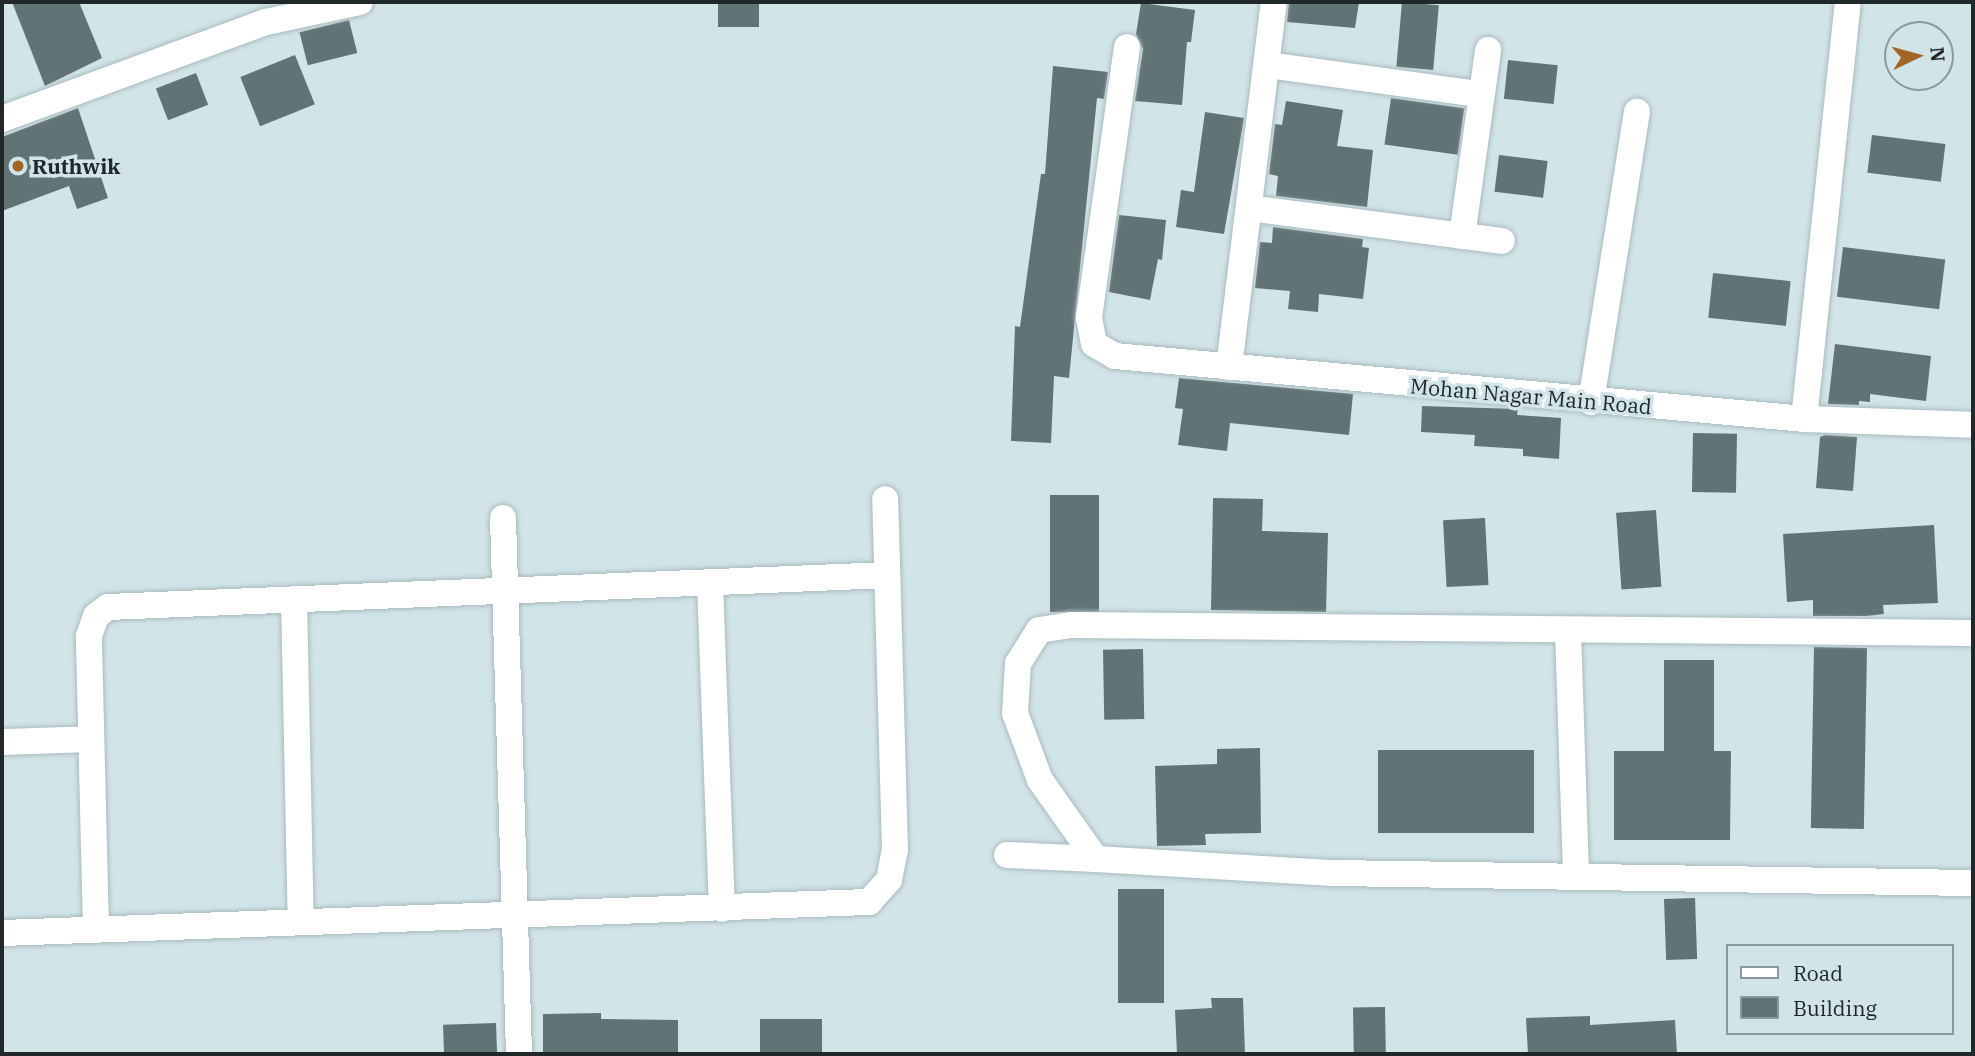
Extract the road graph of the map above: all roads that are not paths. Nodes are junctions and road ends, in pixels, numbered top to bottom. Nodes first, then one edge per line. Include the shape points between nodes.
1 (360, 2) edge
2 (1274, 2) edge
3 (1849, 2) edge
4 (1126, 47) dead end
5 (1488, 50) dead end
6 (1267, 65) junction
7 (1479, 94) junction
8 (1637, 113) dead end
9 (2, 119) edge
10 (1249, 208) junction
11 (1462, 236) junction
12 (1502, 241) dead end
13 (1228, 367) junction
14 (1591, 402) junction
15 (1804, 419) junction
16 (1973, 425) edge
17 (885, 499) dead end
18 (503, 518) dead end
19 (887, 575) junction
20 (710, 583) junction
21 (505, 591) junction
22 (294, 599) junction
23 (1568, 632) junction
24 (1973, 633) edge
25 (91, 739) junction
26 (2, 742) edge
27 (1007, 855) dead end
28 (1097, 859) junction
29 (1576, 874) junction
30 (1973, 883) edge
31 (722, 909) junction
32 (514, 915) junction
33 (301, 922) junction
34 (96, 930) junction
35 (2, 933) edge
36 (519, 1054) edge

1 - 9 street via 266,22
2 - 6 street
3 - 15 street
4 - 13 street, Mohan Nagar Main Road via 1089,318 1094,344 1115,356
5 - 7 street
6 - 7 street
6 - 10 street
7 - 11 street
8 - 14 street
10 - 11 street
10 - 13 street
11 - 12 street
13 - 14 street, Mohan Nagar Main Road
14 - 15 street, Mohan Nagar Main Road
15 - 16 street, Mohan Nagar Main Road
17 - 19 street
18 - 21 street
19 - 20 street
19 - 31 street via 895,824 889,880 874,898 859,905
20 - 21 street
20 - 31 street
21 - 22 street
21 - 32 street
22 - 25 street via 122,604 103,610 89,636
22 - 33 street
23 - 24 street
23 - 28 street via 1071,625 1039,631 1018,663 1015,713 1040,780
23 - 29 street
25 - 26 street
25 - 34 street
27 - 28 street
28 - 29 street via 1334,873
29 - 30 street
31 - 32 street
32 - 33 street
32 - 36 street
33 - 34 street
34 - 35 street

